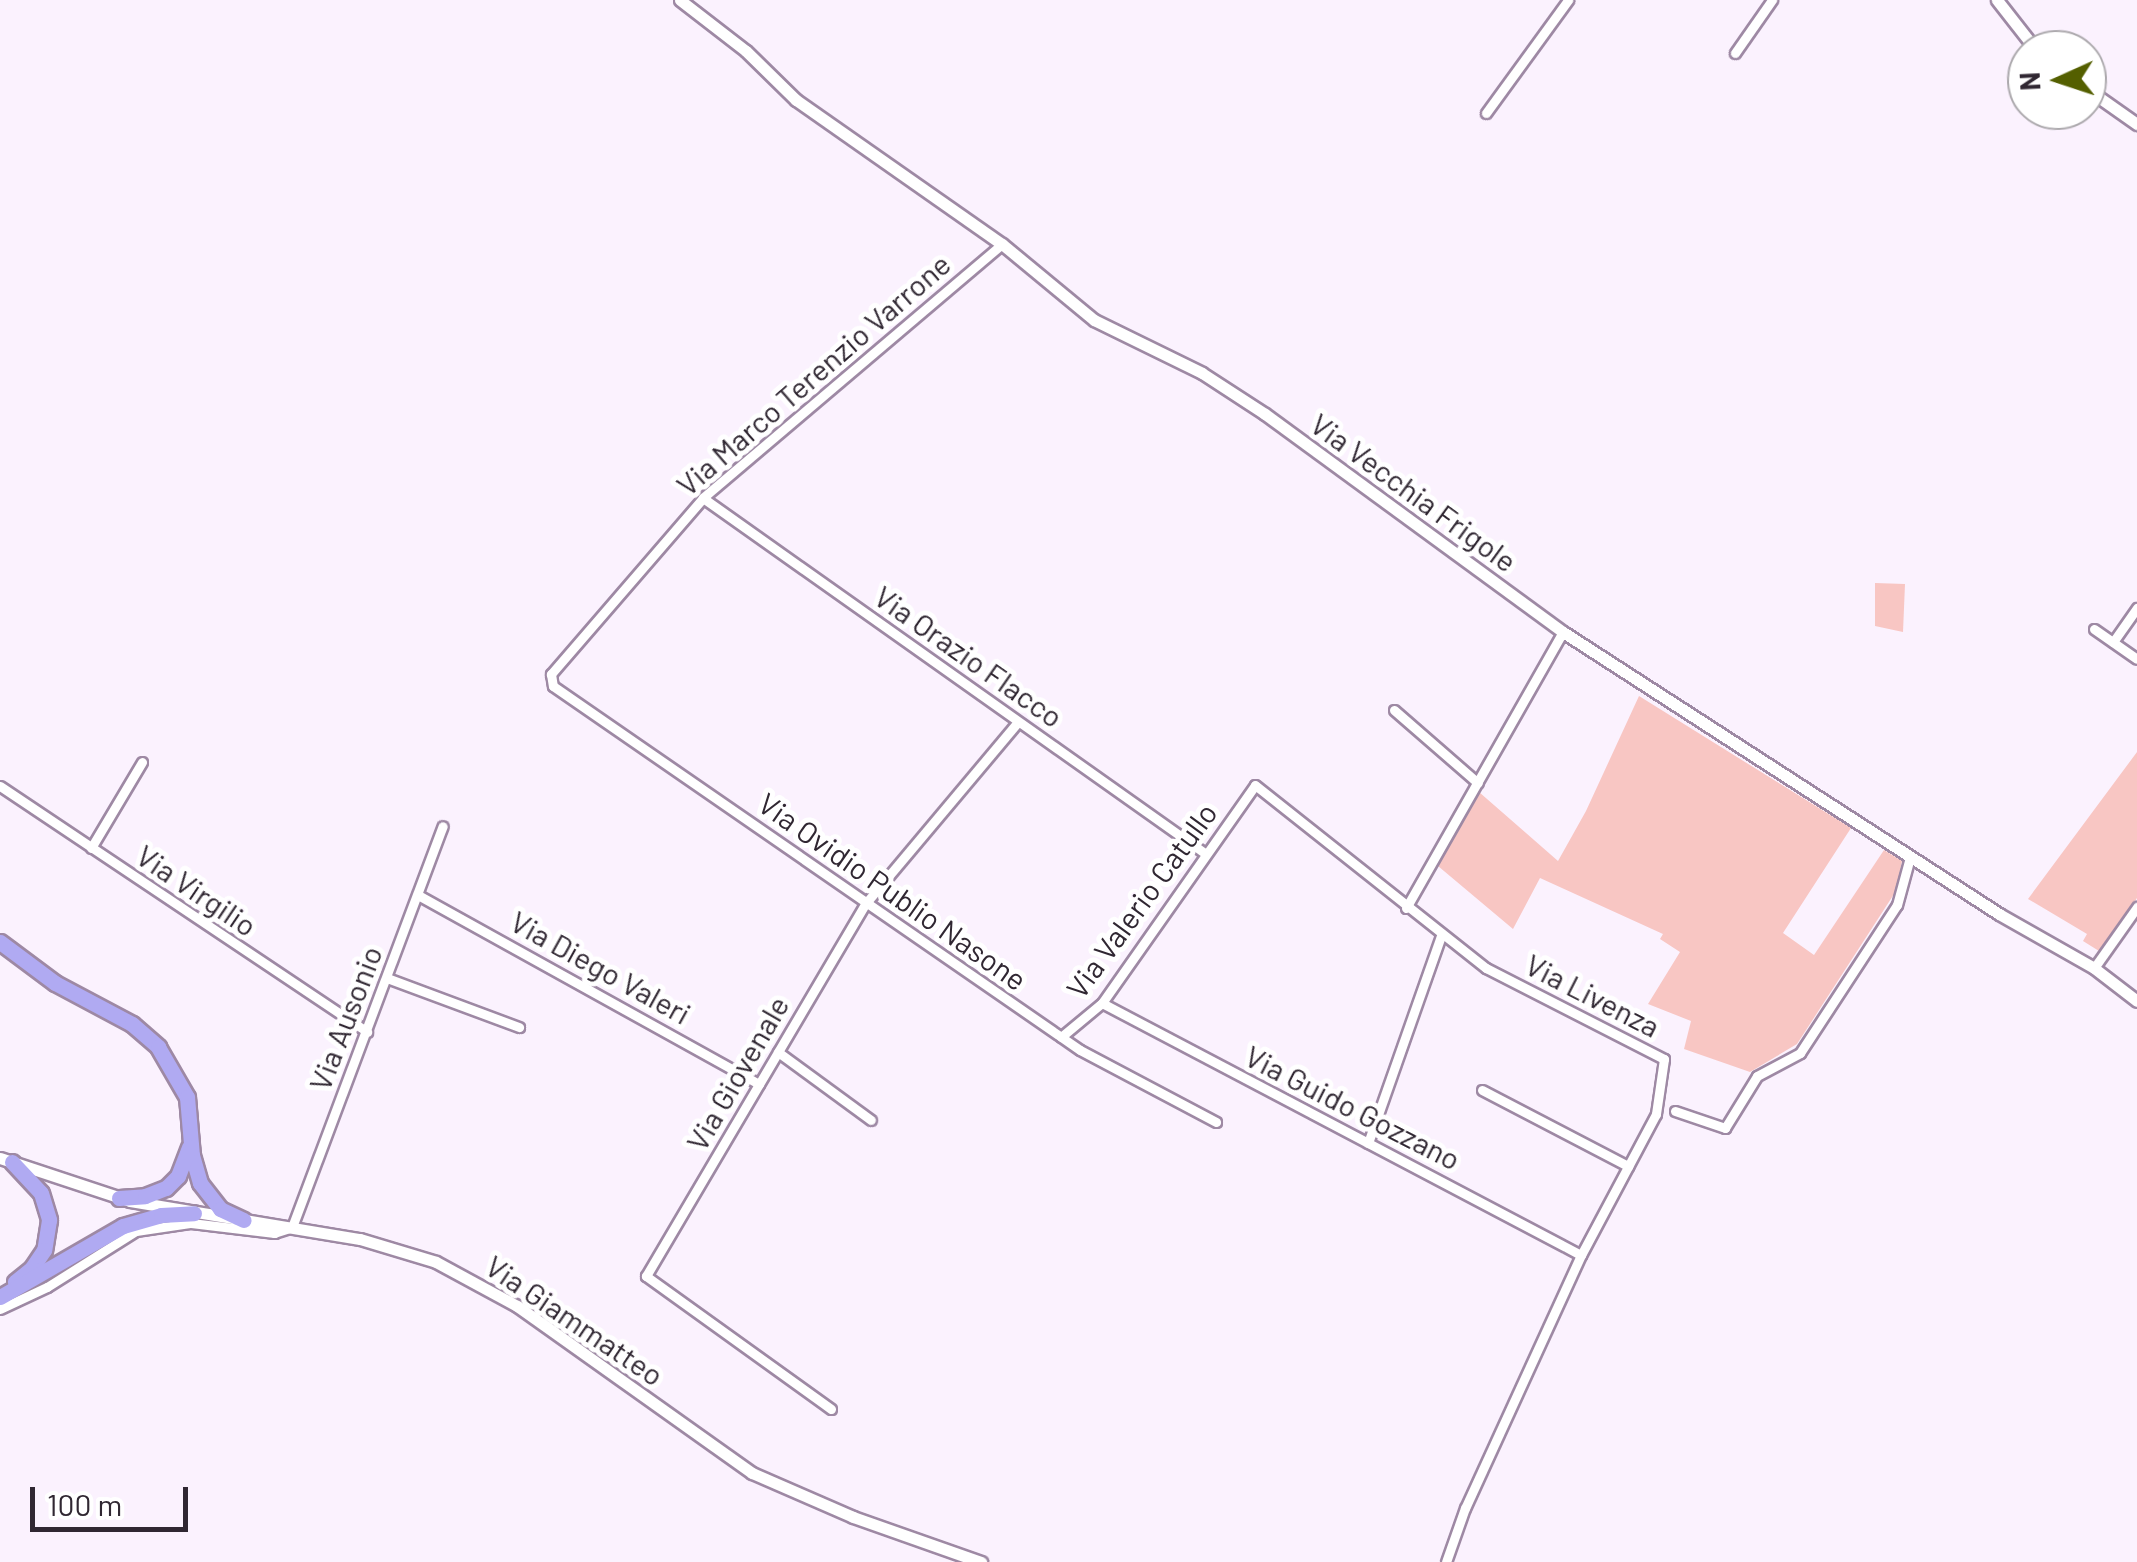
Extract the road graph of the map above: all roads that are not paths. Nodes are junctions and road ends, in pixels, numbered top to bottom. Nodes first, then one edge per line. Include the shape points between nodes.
1 (680, 0) edge
2 (1568, 0) edge
3 (1772, 0) edge
4 (1996, 0) edge
5 (2020, 30) edge
6 (1735, 53) dead end
7 (2107, 103) edge
8 (1486, 113) dead end
9 (2137, 124) edge
10 (1002, 244) junction
11 (703, 498) junction
12 (2137, 608) edge
13 (2094, 628) dead end
14 (1564, 632) junction
15 (2113, 642) junction
16 (2137, 659) edge
17 (552, 686) joint
18 (1394, 710) dead end
19 (1018, 722) junction
20 (142, 762) dead end
21 (1478, 783) junction
22 (1254, 785) joint
23 (0, 786) edge
24 (443, 826) dead end
25 (91, 848) junction
26 (1206, 854) junction
27 (1910, 857) junction
28 (418, 895) junction
29 (866, 904) junction
30 (2137, 907) edge
31 (1406, 908) junction
32 (1441, 936) junction
33 (0, 942) edge
34 (2094, 968) junction
35 (387, 978) junction
36 (2137, 1001) edge
37 (1102, 1003) junction
38 (520, 1028) dead end
39 (367, 1032) junction
40 (1061, 1038) junction
41 (778, 1052) junction
42 (760, 1084) junction
43 (1482, 1090) dead end
44 (1675, 1111) dead end
45 (872, 1120) dead end
46 (1216, 1122) dead end
47 (191, 1124) junction
48 (1368, 1143) junction
49 (3, 1159) edge
50 (1628, 1166) junction
51 (119, 1198) junction
52 (194, 1213) junction
53 (244, 1220) junction
54 (292, 1228) junction
55 (1581, 1255) junction
56 (0, 1289) edge
57 (0, 1297) edge
58 (0, 1309) edge
59 (831, 1409) dead end
60 (982, 1562) edge
61 (1446, 1562) edge

1 - 10 street, Via Vecchia Frigole via 796,100
2 - 8 street
3 - 6 street
4 - 5 street
7 - 9 street
10 - 11 street, Via Marco Terenzio Varrone
10 - 14 street, Via Vecchia Frigole via 1094,320 1265,414
11 - 17 street, Via Marco Terenzio Varrone via 551,674
11 - 19 street, Via Orazio Flacco
12 - 15 street
13 - 15 street
14 - 21 street
14 - 27 street, Via Vecchia Frigole
15 - 16 street
17 - 29 street, Via Ovidio Publio Nasone
18 - 21 street
19 - 26 street, Via Orazio Flacco
19 - 29 street, Via Giovenale
20 - 25 street
21 - 31 street
22 - 26 street, Via Valerio Catullo
22 - 31 street, Via Livenza
23 - 25 street, Via Virgilio
24 - 28 street, Via Ausonio
25 - 39 street, Via Virgilio
26 - 37 street, Via Valerio Catullo
27 - 34 street, Via Vecchia Frigole
27 - 44 street via 1897,904 1800,1053 1757,1076 1724,1128
28 - 35 street, Via Ausonio
28 - 42 street, Via Diego Valeri
29 - 40 street, Via Ovidio Publio Nasone
29 - 41 street, Via Giovenale
30 - 34 street
31 - 32 street, Via Livenza
32 - 48 street
32 - 50 street, Via Livenza via 1486,968 1664,1060 1656,1114
33 - 47 highway via 150,1039 175,1069
34 - 36 street, Via Vecchia Frigole
35 - 38 street
35 - 39 street, Via Ausonio
37 - 40 street, Via Valerio Catullo
37 - 48 street, Via Guido Gozzano
39 - 54 street, Via Ausonio
40 - 46 street, Via Ovidio Publio Nasone
41 - 42 street, Via Giovenale
41 - 45 street
42 - 59 street, Via Giovenale via 646,1276
43 - 50 street
47 - 51 highway via 186,1158 173,1182 156,1193
47 - 53 highway via 200,1183 220,1208
48 - 55 street, Via Guido Gozzano
49 - 51 street, Via Giammatteo
49 - 56 highway via 41,1193 48,1230 32,1268
50 - 55 street, Via Livenza
51 - 52 street, Via Giammatteo
52 - 53 street, Via Giammatteo
52 - 57 highway via 123,1226
53 - 54 street, Via Giammatteo
54 - 58 street via 274,1233 192,1223 136,1231
54 - 60 street, Via Giammatteo via 386,1244 464,1275 752,1473 853,1518
55 - 61 street, Via Livenza

